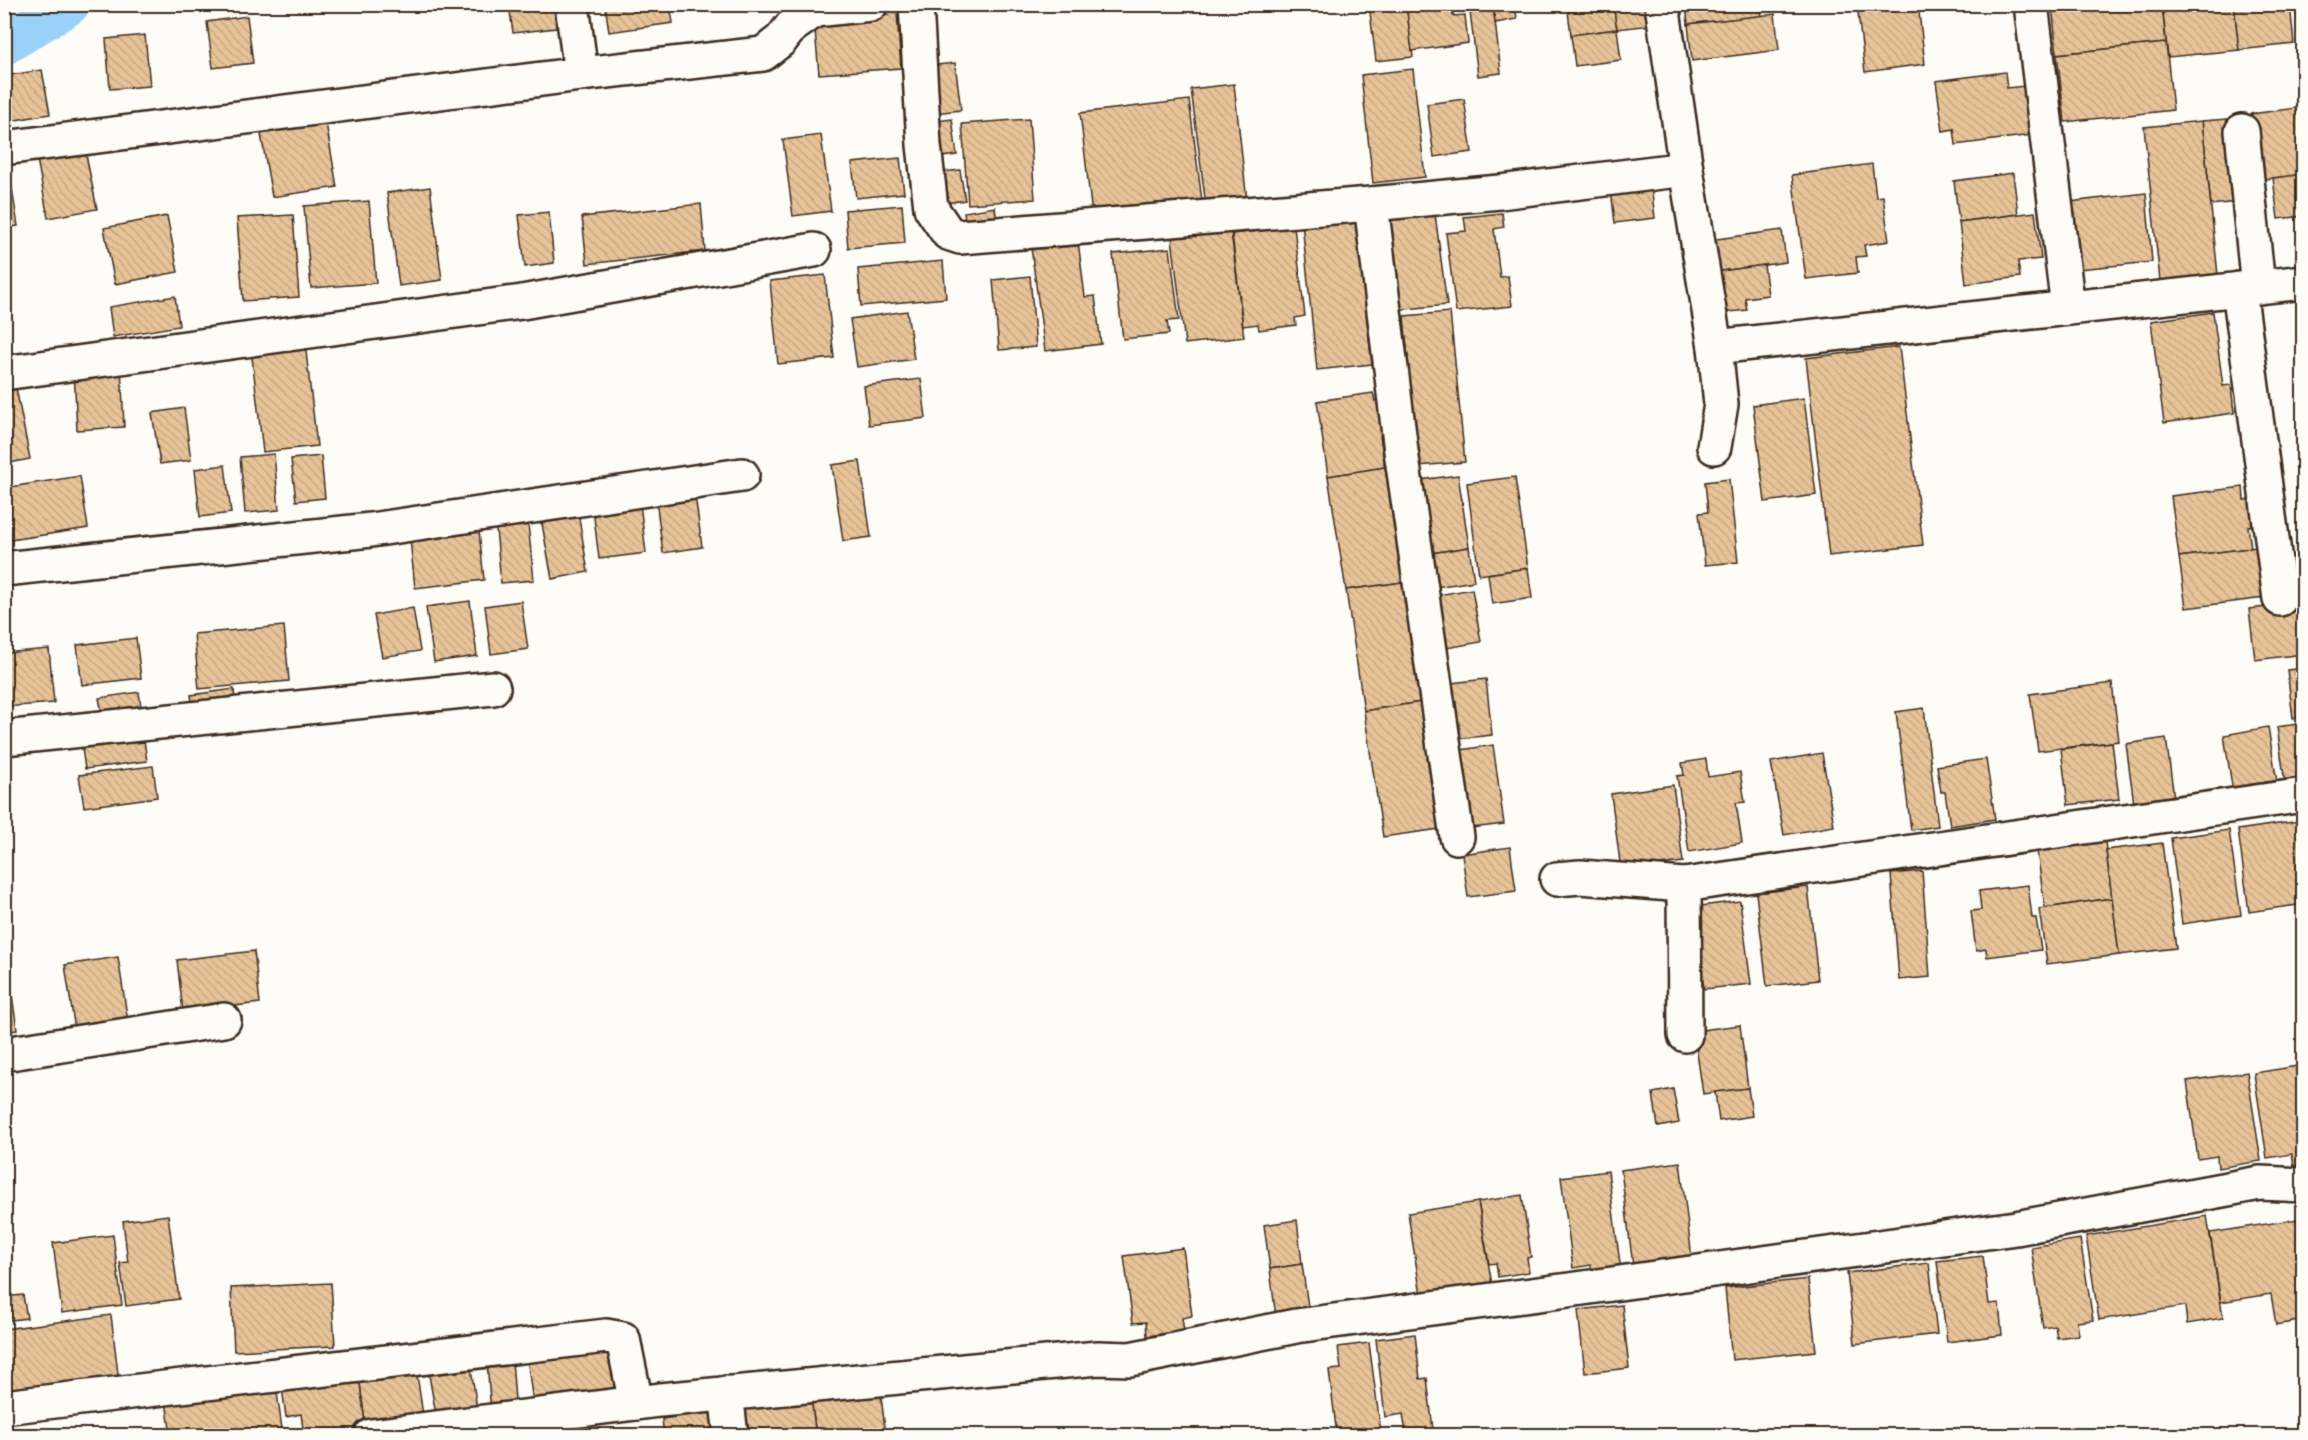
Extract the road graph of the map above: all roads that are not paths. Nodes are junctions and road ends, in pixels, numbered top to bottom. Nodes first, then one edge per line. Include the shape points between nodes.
1 (573, 4) edge
2 (871, 4) edge
3 (916, 4) edge
4 (1662, 4) edge
5 (2031, 4) edge
6 (581, 74) junction
7 (2242, 131) dead end
8 (4, 148) edge
9 (1686, 169) junction
10 (1371, 204) junction
11 (814, 250) dead end
12 (2304, 282) edge
13 (2249, 288) junction
14 (2068, 308) junction
15 (1715, 347) junction
16 (4, 373) edge
17 (1714, 447) dead end
18 (742, 475) dead end
19 (4, 569) edge
20 (2280, 599) dead end
21 (493, 688) dead end
22 (4, 738) edge
23 (2304, 795) edge
24 (1457, 837) dead end
25 (1557, 879) dead end
26 (1684, 885) junction
27 (224, 1020) dead end
28 (1685, 1035) dead end
29 (4, 1054) edge
30 (2304, 1185) edge
31 (726, 1393) junction
32 (636, 1402) junction
33 (4, 1407) edge
34 (370, 1436) edge
35 (731, 1436) edge

1 - 6 street
2 - 6 street via 815,10 762,54
3 - 10 street via 931,208 948,233 960,237
4 - 9 street
5 - 14 street
6 - 8 street
7 - 13 street
9 - 10 street
9 - 15 street
10 - 24 street via 1401,451
11 - 16 street via 522,302
12 - 13 street
13 - 14 street
13 - 20 street
14 - 15 street
15 - 17 street via 1721,404
18 - 19 street via 371,530
21 - 22 street
23 - 26 street
25 - 26 street via 1580,877
26 - 28 street
27 - 29 street
30 - 31 street via 2260,1183 2016,1228 1296,1326 1130,1359 1098,1358
31 - 32 street
31 - 35 street
32 - 33 street via 623,1339 606,1336
32 - 34 street

